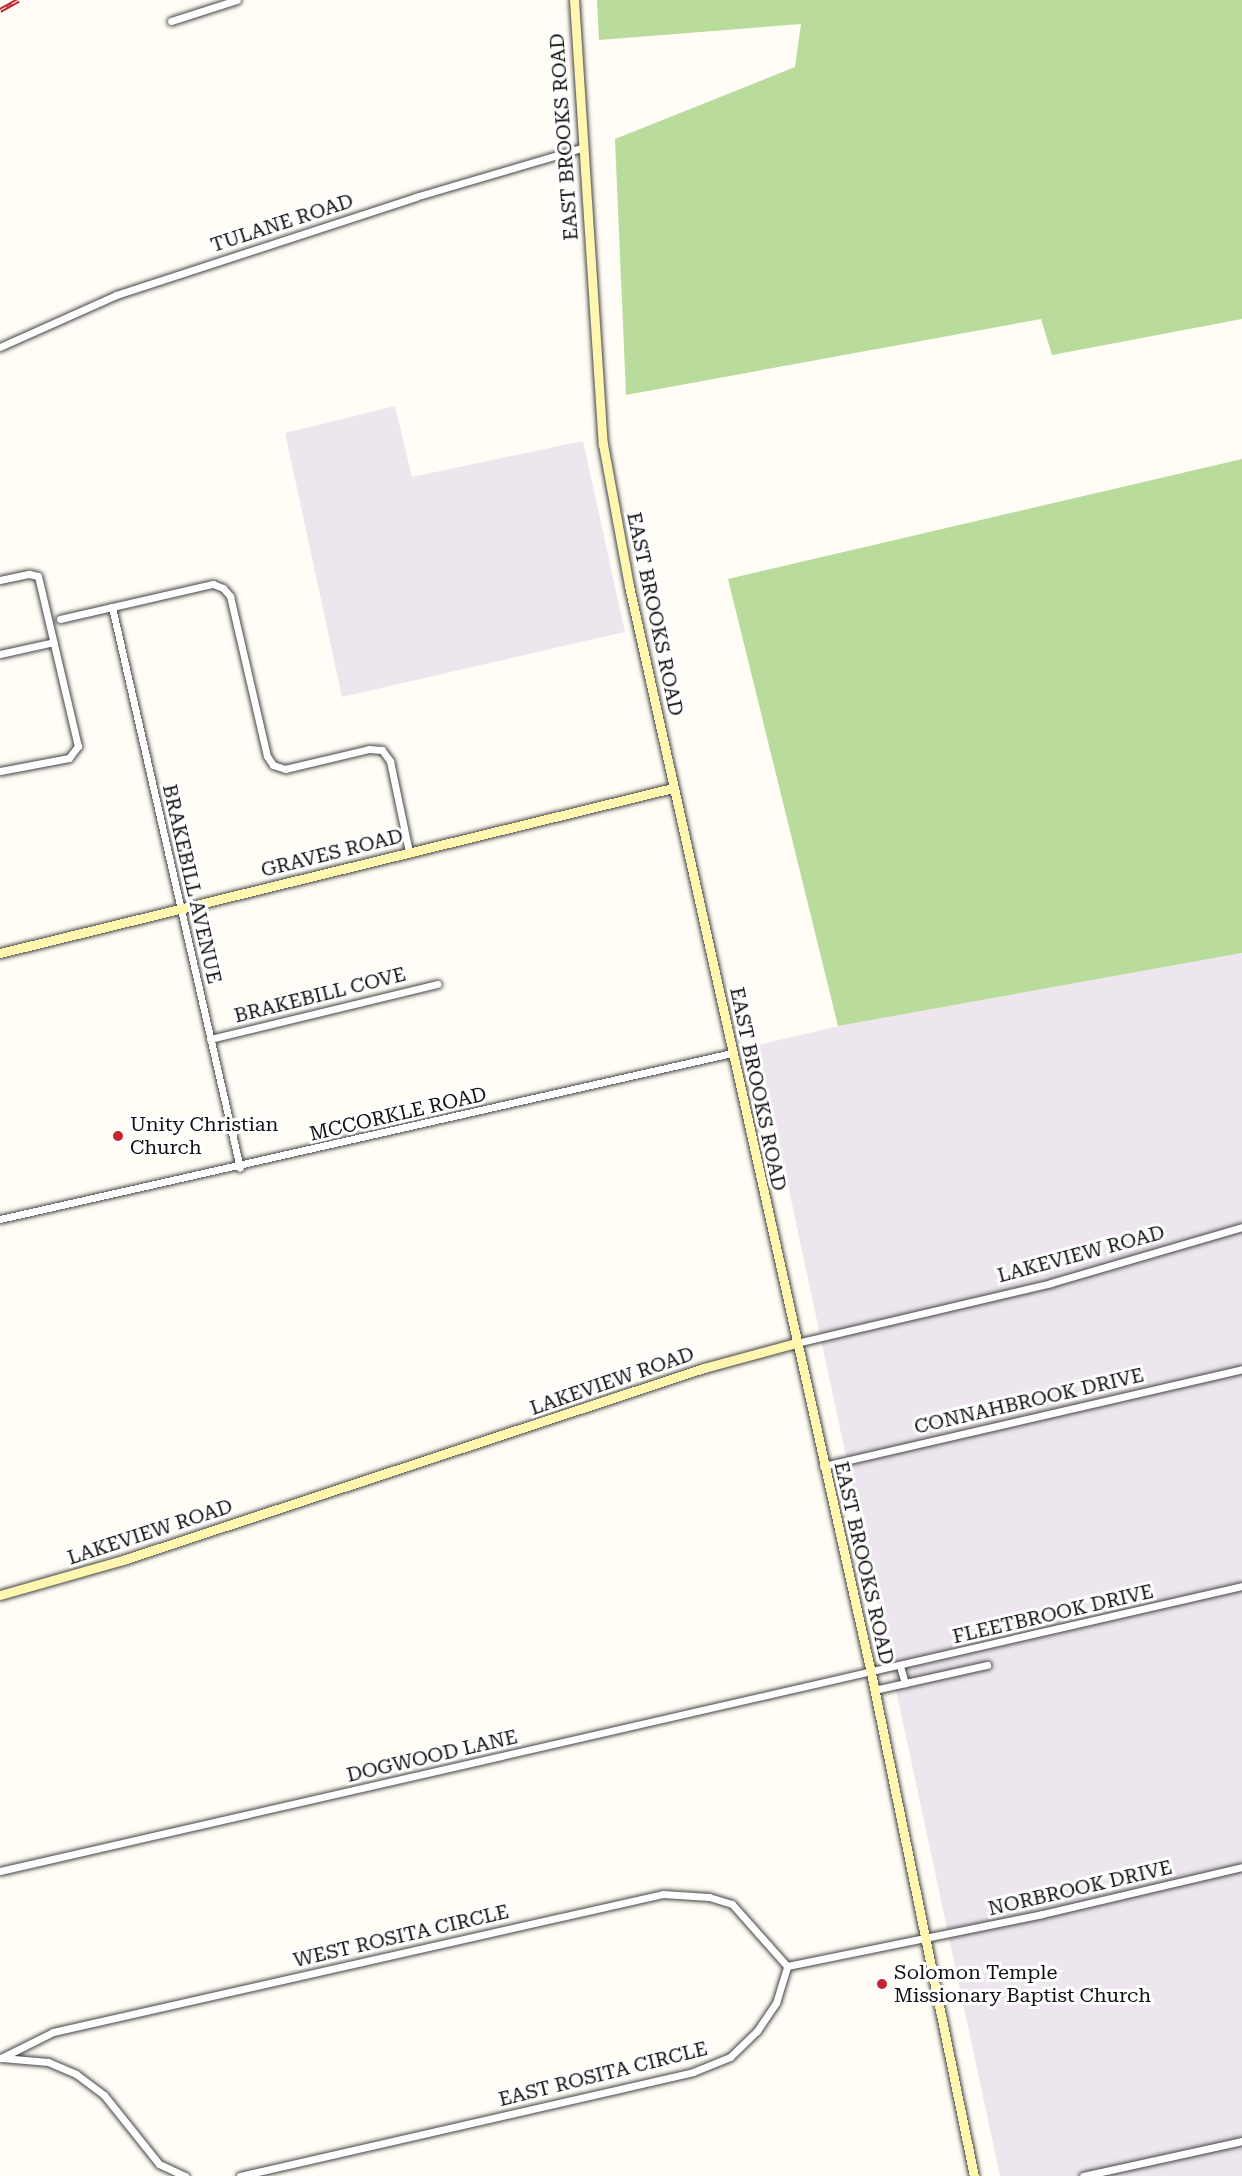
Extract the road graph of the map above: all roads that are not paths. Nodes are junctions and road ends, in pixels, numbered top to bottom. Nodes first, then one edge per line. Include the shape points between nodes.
1 (237, 0) edge
2 (574, 0) edge
3 (171, 21) dead end
4 (581, 148) junction
5 (0, 348) edge
6 (0, 580) edge
7 (112, 607) junction
8 (60, 619) dead end
9 (54, 642) junction
10 (0, 654) edge
11 (0, 771) edge
12 (673, 788) junction
13 (409, 852) junction
14 (181, 909) junction
15 (0, 950) edge
16 (437, 984) dead end
17 (210, 1039) junction
18 (732, 1053) junction
19 (240, 1168) junction
20 (0, 1219) edge
21 (1242, 1227) edge
22 (796, 1343) junction
23 (1242, 1369) edge
24 (823, 1466) junction
25 (1242, 1586) edge
26 (0, 1595) edge
27 (987, 1665) dead end
28 (900, 1666) junction
29 (871, 1673) junction
30 (905, 1683) junction
31 (874, 1690) junction
32 (1242, 1867) edge
33 (0, 1871) edge
34 (924, 1938) junction
35 (787, 1966) junction
36 (1, 2058) edge
37 (1242, 2141) edge
38 (185, 2176) edge
39 (240, 2176) edge
40 (974, 2176) edge
41 (1083, 2176) edge

1 - 3 street
2 - 4 main road, EAST BROOKS ROAD
4 - 5 street, TULANE ROAD via 415,197 116,295
4 - 12 main road, EAST BROOKS ROAD via 603,444 628,586
6 - 9 street via 28,574 38,576
7 - 8 street
7 - 13 street via 213,584 223,588 230,596 267,756 273,765 285,768 369,749 382,750 390,761
7 - 14 street, BRAKEBILL AVENUE
9 - 10 street
9 - 11 street via 78,746 69,759
12 - 13 main road, GRAVES ROAD
12 - 18 main road, EAST BROOKS ROAD
13 - 14 main road, GRAVES ROAD
14 - 15 main road, GRAVES ROAD
14 - 17 street, BRAKEBILL AVENUE
16 - 17 street, BRAKEBILL COVE
17 - 19 street, BRAKEBILL AVENUE
18 - 19 street, MCCORKLE ROAD
18 - 22 main road, EAST BROOKS ROAD
19 - 20 street, MCCORKLE ROAD
21 - 22 street, LAKEVIEW ROAD via 1051,1283
22 - 24 main road, EAST BROOKS ROAD
22 - 26 main road, LAKEVIEW ROAD via 704,1368 285,1508
23 - 24 street, CONNAHBROOK DRIVE
24 - 29 main road, EAST BROOKS ROAD
25 - 28 street, FLEETBROOK DRIVE
27 - 30 street
28 - 29 street, FLEETBROOK DRIVE
28 - 30 street
29 - 31 main road, EAST BROOKS ROAD
29 - 33 street, DOGWOOD LANE
30 - 31 street
31 - 34 main road, EAST BROOKS ROAD
32 - 34 street, NORBROOK DRIVE
34 - 35 street
34 - 40 main road, EAST BROOKS ROAD
35 - 36 street, WEST ROSITA CIRCLE via 732,1904 663,1894 53,2032
35 - 39 street, EAST ROSITA CIRCLE via 776,2003 757,2031 730,2057 693,2072
36 - 38 street via 48,2062 76,2074 104,2095 159,2164
37 - 41 street

